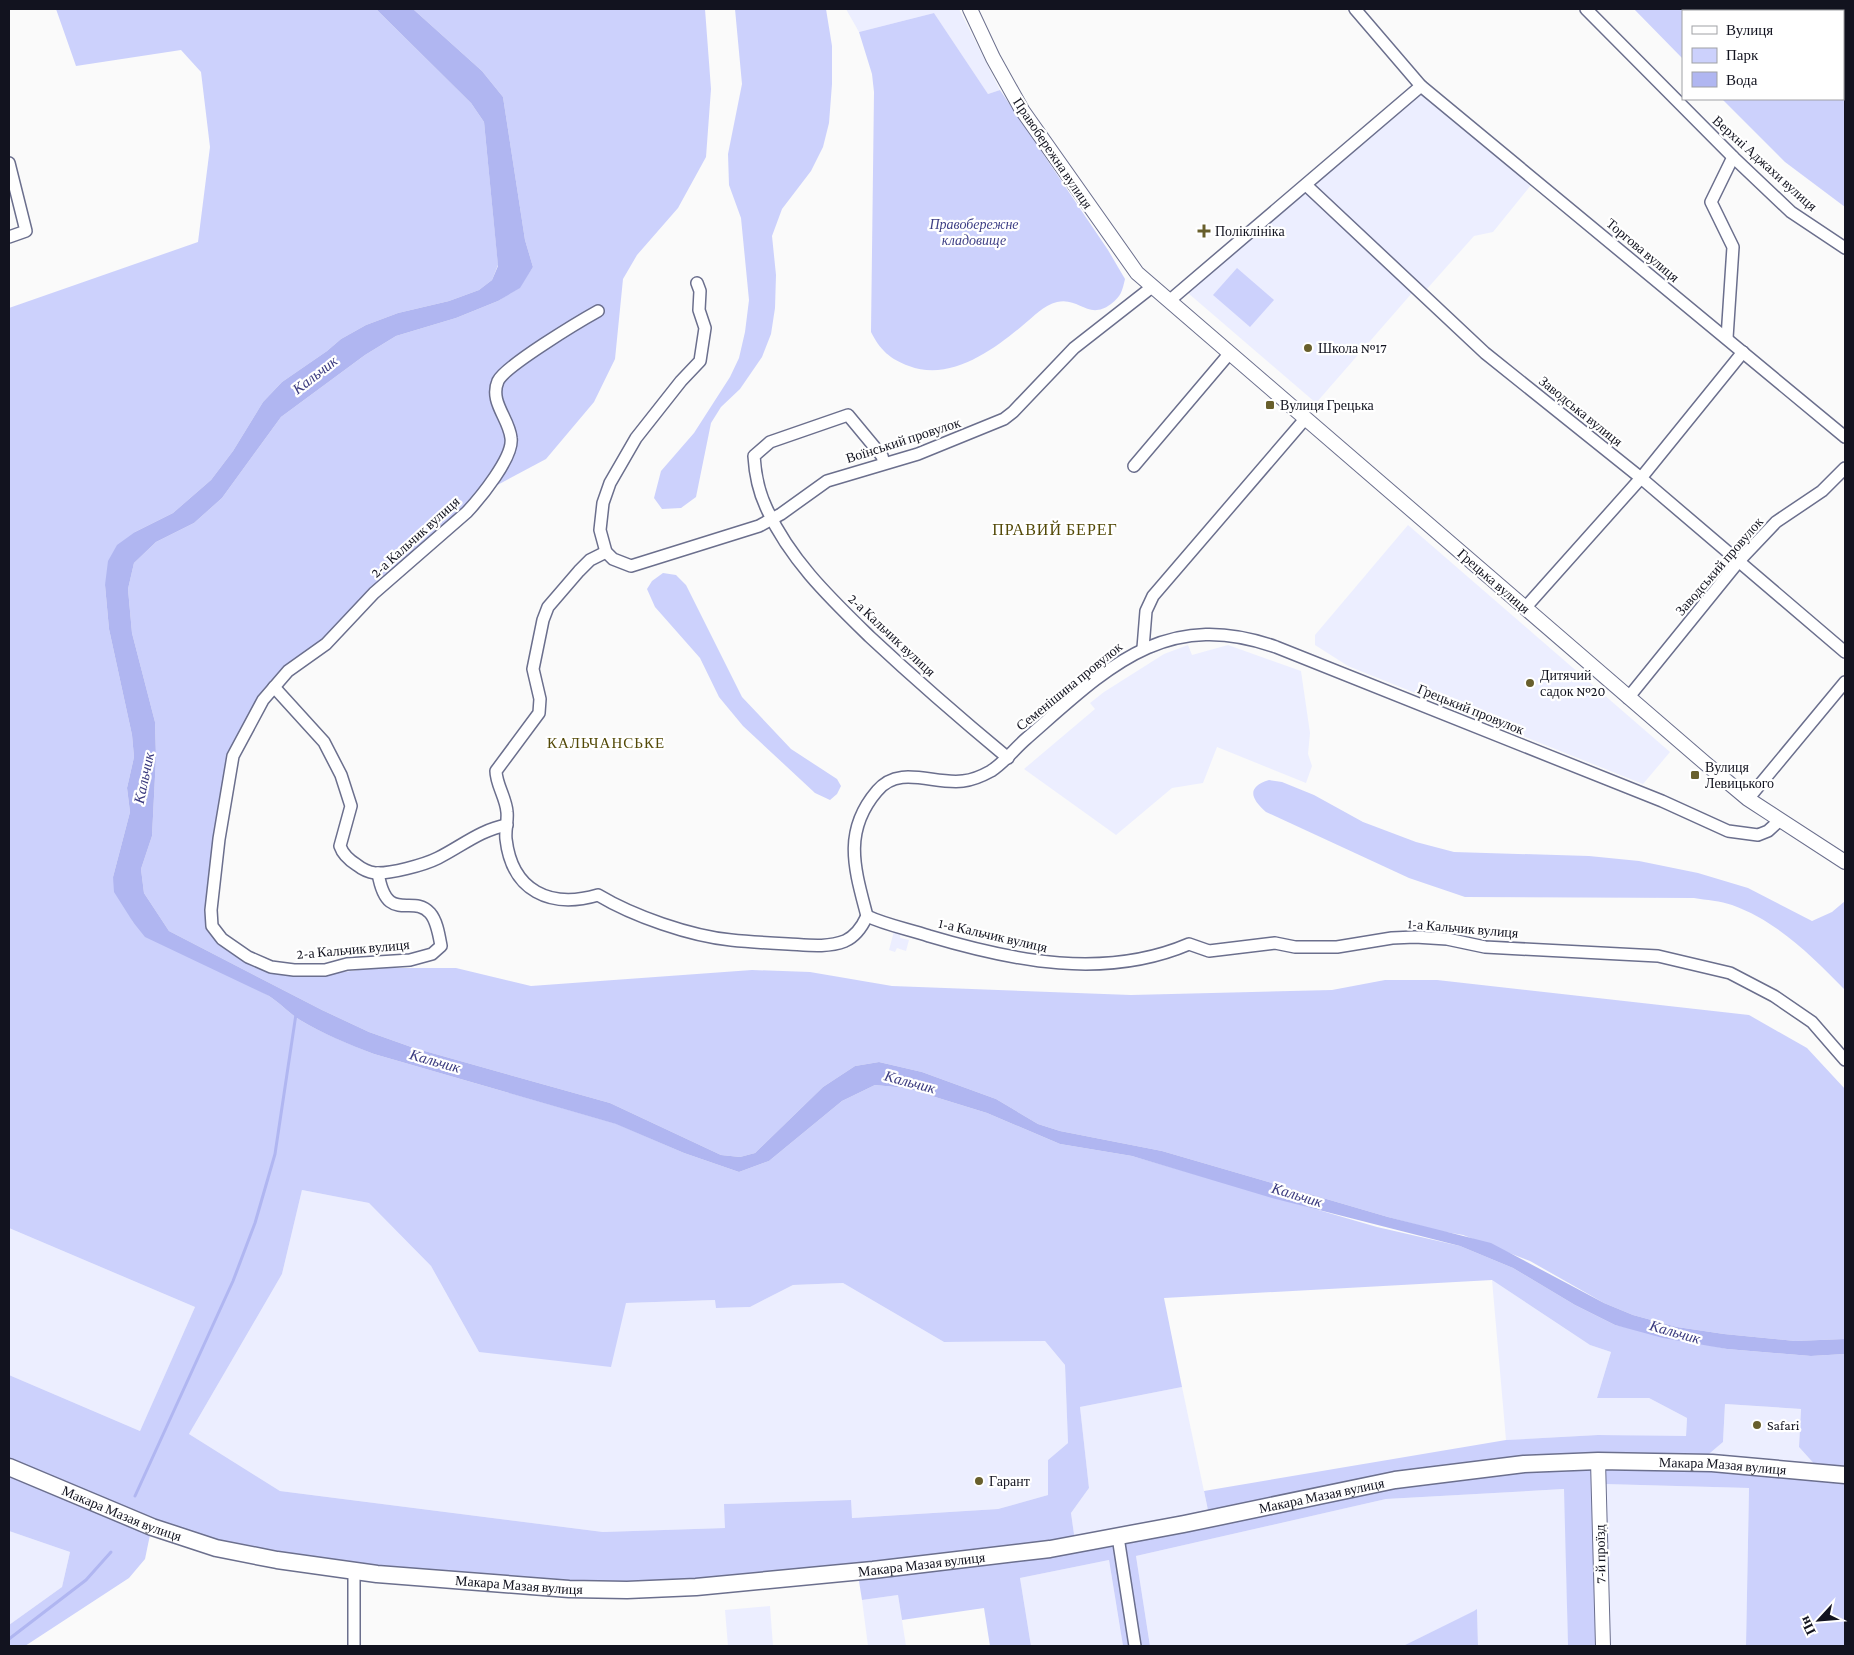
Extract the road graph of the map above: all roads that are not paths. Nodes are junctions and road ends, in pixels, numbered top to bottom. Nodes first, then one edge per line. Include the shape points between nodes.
1 (970, 9) edge
2 (1355, 9) edge
3 (1586, 9) edge
4 (1421, 86) junction
5 (1733, 157) junction
6 (9, 163) edge
7 (1306, 185) junction
8 (9, 237) edge
9 (1845, 248) edge
10 (697, 282) dead end
11 (1152, 287) junction
12 (1169, 301) junction
13 (598, 312) dead end
14 (1727, 338) junction
15 (1743, 352) junction
16 (1229, 354) junction
17 (1305, 418) junction
18 (1845, 437) edge
19 (884, 463) junction
20 (1134, 466) dead end
21 (1845, 468) edge
22 (1641, 478) junction
23 (772, 520) junction
24 (606, 552) junction
25 (1739, 561) junction
26 (1525, 608) junction
27 (1142, 648) junction
28 (1845, 652) edge
29 (1845, 682) edge
30 (274, 687) junction
31 (1628, 698) junction
32 (1008, 758) junction
33 (1748, 799) junction
34 (1780, 820) junction
35 (507, 825) junction
36 (1845, 862) edge
37 (378, 873) junction
38 (867, 916) junction
39 (1845, 1060) edge
40 (1598, 1461) junction
41 (9, 1467) edge
42 (1845, 1475) edge
43 (1118, 1537) junction
44 (354, 1572) junction
45 (354, 1646) edge
46 (1135, 1646) edge
47 (1603, 1646) edge

1 - 11 street, Правобережна вулиця via 1022,110 1126,259
2 - 4 street
3 - 5 street, Верхні Аджахи вулиця
4 - 7 street
4 - 14 street, Торгова вулиця
5 - 9 street, Верхні Аджахи вулиця via 1791,212
5 - 14 street via 1711,202 1733,247
6 - 8 street via 26,231
7 - 12 street
7 - 22 street, Заводська вулиця via 1485,353
10 - 24 street via 699,310 706,328 700,361 636,438 610,483 600,524
11 - 12 street, Грецька вулиця
11 - 19 street, Воїнський провулок via 1074,348 1004,419 918,454
12 - 16 street, Грецька вулиця
13 - 30 street, 2-а Кальчик вулиця via 547,342 499,379 496,396 512,445 470,509 374,593 326,644 288,671
14 - 15 street, Торгова вулиця
15 - 18 street, Торгова вулиця
15 - 22 street
16 - 17 street, Грецька вулиця
16 - 20 street
17 - 26 street, Грецька вулиця
17 - 27 street, Семенішина провулок via 1153,596 1146,611
19 - 23 street, Воїнський провулок via 827,481
19 - 23 street, 2-а Кальчик вулиця via 882,456 848,415 770,442 754,456 762,499
21 - 25 street, Заводський провулок via 1822,491 1776,522
22 - 25 street, Заводська вулиця
22 - 26 street
23 - 24 street via 638,566 618,561
23 - 32 street, 2-а Кальчик вулиця via 803,568 854,621
24 - 35 street via 579,570 552,601 543,620 533,669 540,699 539,713 496,771 506,804
25 - 28 street, Заводська вулиця
25 - 31 street, Заводський провулок
26 - 31 street, Грецька вулиця
27 - 32 street, Семенішина провулок via 1104,673
27 - 34 street, Грецький провулок via 1171,638 1209,633 1254,639 1662,801 1728,831 1758,835
29 - 33 street
30 - 37 street via 324,742 341,775 351,806 341,850 356,865
30 - 37 street, 2-а Кальчик вулиця via 257,710 233,756 210,913 212,926 222,939 248,957 272,967 294,970 325,970 347,964 410,960 437,952 441,946 430,913 424,908 398,906 390,901 381,887
31 - 33 street, Грецька вулиця
32 - 38 street, Семенішина провулок via 972,780 899,777 883,784 860,818 854,839 853,863
33 - 34 street, Грецька вулиця
34 - 36 street, Грецька вулиця
35 - 37 street via 486,830 425,863
35 - 38 street via 506,840 522,879 533,891 555,899 583,899 598,895 632,913 705,935 730,940 811,945 836,944 846,940 859,931
38 - 39 street, 1-а Кальчик вулиця via 995,954 1059,964 1150,958 1189,944 1209,950 1275,943 1337,948 1415,937 1505,948 1650,954 1730,973 1774,996 1812,1022
40 - 42 main road, Макара Мазая вулиця via 1712,1463
40 - 43 main road, Макара Мазая вулиця via 1507,1466 1395,1480
40 - 47 street, 7-й проїзд
41 - 44 main road, Макара Мазая вулиця via 152,1527 216,1548
43 - 44 main road, Макара Мазая вулиця via 873,1570 696,1587 569,1589
43 - 46 street
44 - 45 street

